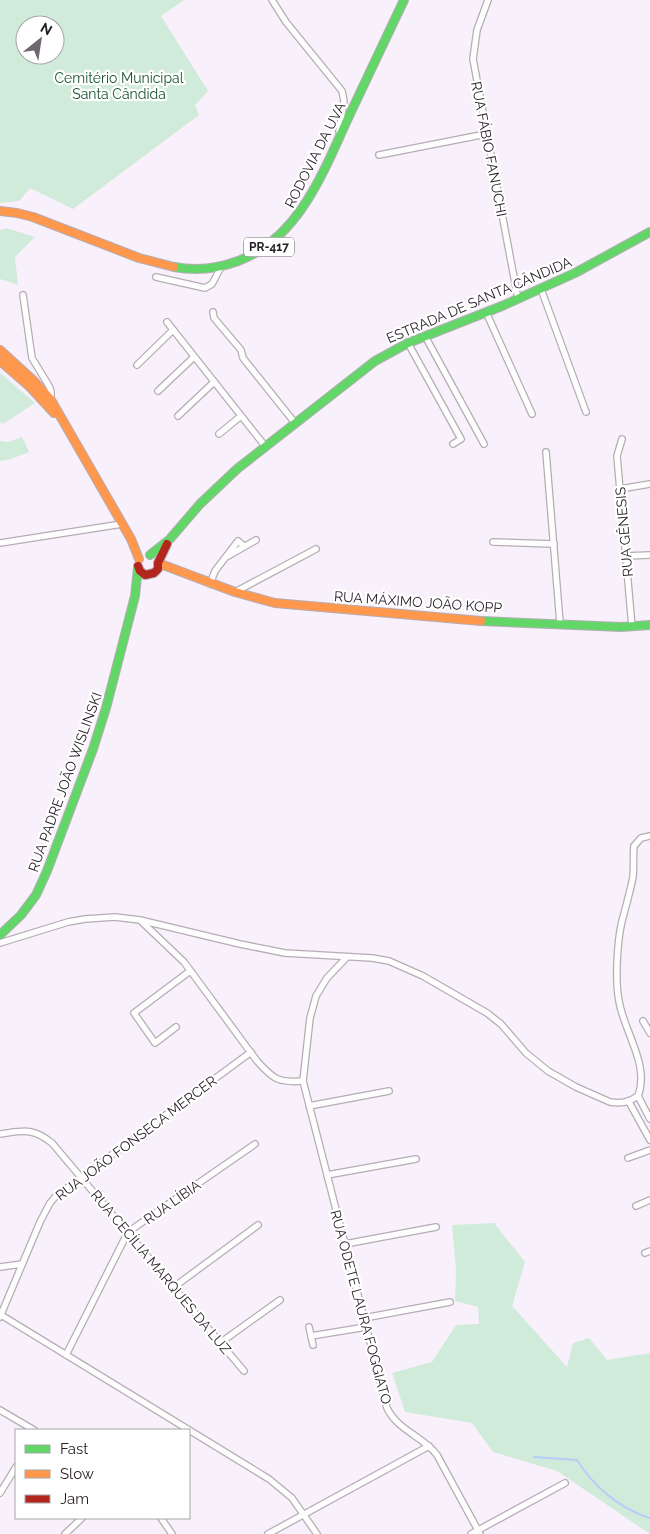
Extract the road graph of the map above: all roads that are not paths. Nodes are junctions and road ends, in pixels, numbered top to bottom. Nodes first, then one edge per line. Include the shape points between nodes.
1 (272, 0) edge
2 (404, 0) edge
3 (488, 0) edge
4 (486, 134) junction
5 (336, 143) junction
6 (380, 155) dead end
7 (0, 211) edge
8 (650, 232) edge
9 (221, 267) junction
10 (156, 277) dead end
11 (541, 289) junction
12 (23, 295) dead end
13 (518, 299) junction
14 (213, 312) dead end
15 (486, 312) junction
16 (167, 322) dead end
17 (173, 330) junction
18 (425, 336) junction
19 (408, 343) junction
20 (0, 350) edge
21 (194, 357) junction
22 (0, 360) edge
23 (11, 360) junction
24 (137, 365) dead end
25 (214, 382) junction
26 (158, 391) dead end
27 (51, 400) junction
28 (586, 412) dead end
29 (532, 414) dead end
30 (178, 416) dead end
31 (241, 416) junction
32 (295, 423) junction
33 (65, 426) junction
34 (219, 434) dead end
35 (622, 439) dead end
36 (453, 444) dead end
37 (484, 444) dead end
38 (265, 446) junction
39 (546, 452) dead end
40 (650, 484) edge
41 (620, 489) junction
42 (122, 524) junction
43 (132, 539) junction
44 (169, 540) junction
45 (256, 540) dead end
46 (493, 542) dead end
47 (0, 543) edge
48 (554, 544) junction
49 (316, 550) dead end
50 (148, 555) junction
51 (650, 555) edge
52 (626, 556) junction
53 (139, 560) junction
54 (158, 563) junction
55 (138, 568) junction
56 (153, 573) junction
57 (188, 576) junction
58 (210, 584) junction
59 (235, 592) junction
60 (135, 596) junction
61 (560, 623) junction
62 (650, 625) edge
63 (632, 626) junction
64 (650, 836) edge
65 (140, 920) junction
66 (0, 935) edge
67 (0, 943) edge
68 (347, 957) junction
69 (190, 971) junction
70 (643, 1021) dead end
71 (176, 1027) dead end
72 (650, 1033) edge
73 (251, 1052) junction
74 (302, 1081) junction
75 (389, 1091) dead end
76 (638, 1096) junction
77 (629, 1102) junction
78 (309, 1106) junction
79 (650, 1119) edge
80 (641, 1122) junction
81 (0, 1134) edge
82 (650, 1140) edge
83 (255, 1144) dead end
84 (650, 1150) edge
85 (628, 1158) dead end
86 (416, 1159) dead end
87 (327, 1175) junction
88 (81, 1176) junction
89 (650, 1200) edge
90 (636, 1206) dead end
91 (258, 1225) dead end
92 (436, 1227) dead end
93 (128, 1232) junction
94 (345, 1244) junction
95 (22, 1264) junction
96 (0, 1267) edge
97 (174, 1287) junction
98 (280, 1300) dead end
99 (450, 1302) dead end
100 (0, 1316) edge
101 (364, 1318) junction
102 (366, 1326) junction
103 (309, 1327) dead end
104 (311, 1336) junction
105 (220, 1342) junction
106 (313, 1345) dead end
107 (66, 1355) junction
108 (244, 1371) dead end
109 (0, 1410) edge
110 (181, 1425) junction
111 (32, 1429) edge
112 (177, 1429) edge
113 (187, 1429) edge
114 (190, 1431) edge
115 (429, 1446) junction
116 (15, 1469) edge
117 (566, 1483) dead end
118 (0, 1493) edge
119 (304, 1514) junction
120 (81, 1519) edge
121 (162, 1519) edge
122 (479, 1532) edge
123 (65, 1534) edge
124 (172, 1534) edge
125 (268, 1534) edge
126 (317, 1534) edge
127 (471, 1534) edge

1 - 5 street via 342,91 344,101
2 - 5 main road, RODOVIA DA UVA / PR-417
3 - 4 street, RUA FÁBIO FANUCHI via 473,51
4 - 6 street
4 - 13 street, RUA FÁBIO FANUCHI
5 - 9 main road, RODOVIA DA UVA / PR-417 via 305,205 281,236 255,255
7 - 9 main road, RODOVIA DA UVA / PR-417 via 35,218 165,265 192,270
8 - 11 main road, ESTRADA DE SANTA CÂNDIDA
9 - 10 street via 212,284 205,288
11 - 13 main road, ESTRADA DE SANTA CÂNDIDA
11 - 28 street
12 - 27 street via 32,358 49,386
13 - 15 main road, ESTRADA DE SANTA CÂNDIDA
14 - 32 street via 214,318 241,350 243,358
15 - 18 main road, ESTRADA DE SANTA CÂNDIDA
15 - 29 street
16 - 17 street
17 - 21 street
17 - 24 street
18 - 19 main road, ESTRADA DE SANTA CÂNDIDA
18 - 37 street
19 - 32 main road, ESTRADA DE SANTA CÂNDIDA via 375,361
19 - 36 street via 461,439
20 - 23 main road
21 - 25 street
21 - 26 street
22 - 23 main road
22 - 33 main road via 37,394
23 - 27 main road
25 - 30 street
25 - 31 street
27 - 33 main road
31 - 34 street
31 - 38 street
32 - 38 main road, ESTRADA DE SANTA CÂNDIDA
33 - 42 main road
35 - 41 street, RUA GÊNESIS via 617,456
38 - 44 main road, ESTRADA DE SANTA CÂNDIDA via 207,496
39 - 48 street
40 - 41 street
41 - 52 street, RUA GÊNESIS
42 - 43 main road
42 - 47 street
43 - 50 main road
43 - 53 main road
44 - 50 main road, ESTRADA DE SANTA CÂNDIDA
44 - 54 main road, ESTRADA DE SANTA CÂNDIDA
45 - 58 street via 244,546 238,541 215,571
46 - 48 street
48 - 61 street
49 - 59 street
50 - 53 main road
50 - 54 main road via 155,557
51 - 52 street
52 - 63 street, RUA GÊNESIS
53 - 55 main road
54 - 56 main road
54 - 57 main road, RUA MÁXIMO JOÃO KOPP
55 - 56 main road via 142,573
55 - 60 main road, RUA PADRE JOÃO WISLINSKI
56 - 57 main road, RUA MÁXIMO JOÃO KOPP
56 - 60 main road, RUA PADRE JOÃO WISLINSKI via 144,580
57 - 58 main road, RUA MÁXIMO JOÃO KOPP
58 - 59 main road, RUA MÁXIMO JOÃO KOPP
59 - 61 main road, RUA MÁXIMO JOÃO KOPP via 262,601 288,604 471,620
60 - 66 main road, RUA PADRE JOÃO WISLINSKI via 100,728 47,872 36,895
61 - 63 main road, RUA MÁXIMO JOÃO KOPP
62 - 63 main road, RUA MÁXIMO JOÃO KOPP
64 - 76 street via 641,838 634,846 633,875 620,932 618,968 621,1010 642,1073
65 - 67 street via 115,917 85,919
65 - 68 street via 271,950
65 - 69 street
68 - 74 street via 327,978 316,996
68 - 77 street via 389,961 423,976 495,1018 531,1058 560,1079 610,1102
69 - 71 street via 134,1013 155,1043
69 - 73 street
70 - 72 street
73 - 74 street via 274,1078 284,1082
73 - 88 street, RUA JOÃO FONSECA MERCER
74 - 78 street, RUA ODETE LAURA FOGGIATO
75 - 78 street
76 - 77 street
76 - 79 street
77 - 80 street
78 - 87 street, RUA ODETE LAURA FOGGIATO
79 - 80 street
80 - 82 street
81 - 88 street, RUA CECÍLIA MARQUES DA LUZ via 36,1132 57,1148
83 - 93 street, RUA LÍBIA
84 - 85 street
86 - 87 street
87 - 94 street, RUA ODETE LAURA FOGGIATO
88 - 93 street, RUA CECÍLIA MARQUES DA LUZ
88 - 95 street, RUA JOÃO FONSECA MERCER via 50,1203
89 - 90 street
91 - 97 street
92 - 94 street
93 - 97 street, RUA CECÍLIA MARQUES DA LUZ
93 - 107 street, RUA LÍBIA
94 - 101 street, RUA ODETE LAURA FOGGIATO
95 - 96 street
95 - 100 street, RUA JOÃO FONSECA MERCER
97 - 105 street, RUA CECÍLIA MARQUES DA LUZ
98 - 105 street
99 - 101 street
100 - 107 street
101 - 102 street, RUA ODETE LAURA FOGGIATO
102 - 104 street
102 - 115 street, RUA ODETE LAURA FOGGIATO via 391,1417
103 - 104 street
104 - 106 street
105 - 108 street, RUA CECÍLIA MARQUES DA LUZ
107 - 110 street
109 - 111 street
110 - 112 street
110 - 113 street
114 - 119 street via 275,1484
115 - 119 street
115 - 122 street, RUA ODETE LAURA FOGGIATO
116 - 118 street
117 - 122 street
119 - 125 street
119 - 126 street
120 - 123 street
121 - 124 street
122 - 127 street

